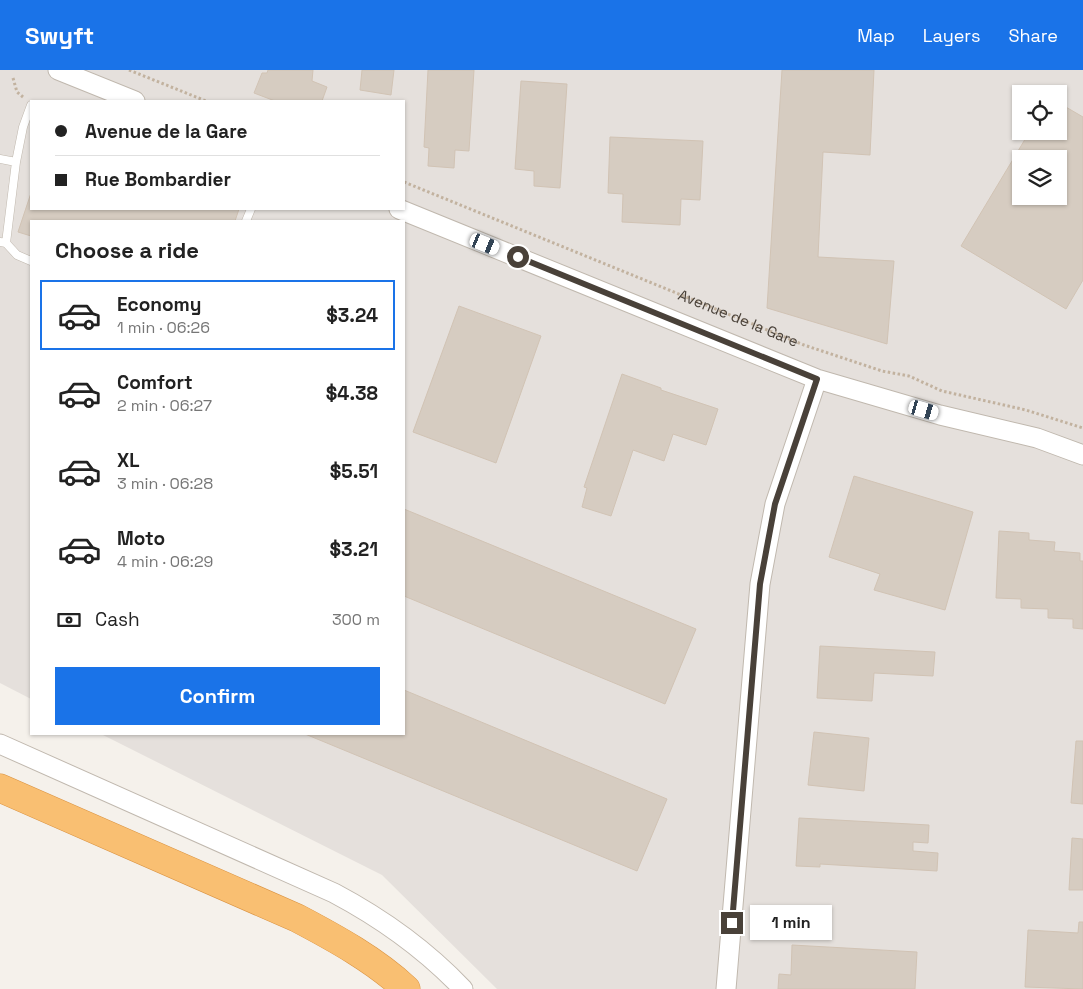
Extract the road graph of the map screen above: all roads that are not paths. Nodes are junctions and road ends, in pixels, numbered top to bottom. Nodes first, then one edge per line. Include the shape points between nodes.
1 (58, 70) edge
2 (133, 100) edge
3 (30, 108) edge
4 (0, 159) edge
5 (16, 162) junction
6 (401, 210) edge
7 (3, 242) edge
8 (30, 261) edge
9 (817, 379) junction
10 (1083, 454) edge
11 (0, 744) edge
12 (0, 788) edge
13 (406, 989) edge
14 (463, 989) edge
15 (726, 989) edge

1 - 2 street
3 - 5 lane
4 - 5 lane
5 - 7 lane
6 - 9 street, Avenue de la Gare
7 - 8 lane via 17,255
9 - 10 street, Avenue de la Gare via 940,415 1037,438
9 - 15 street via 775,504 760,584
11 - 14 street via 334,893 396,929
12 - 13 highway via 297,918 372,962

